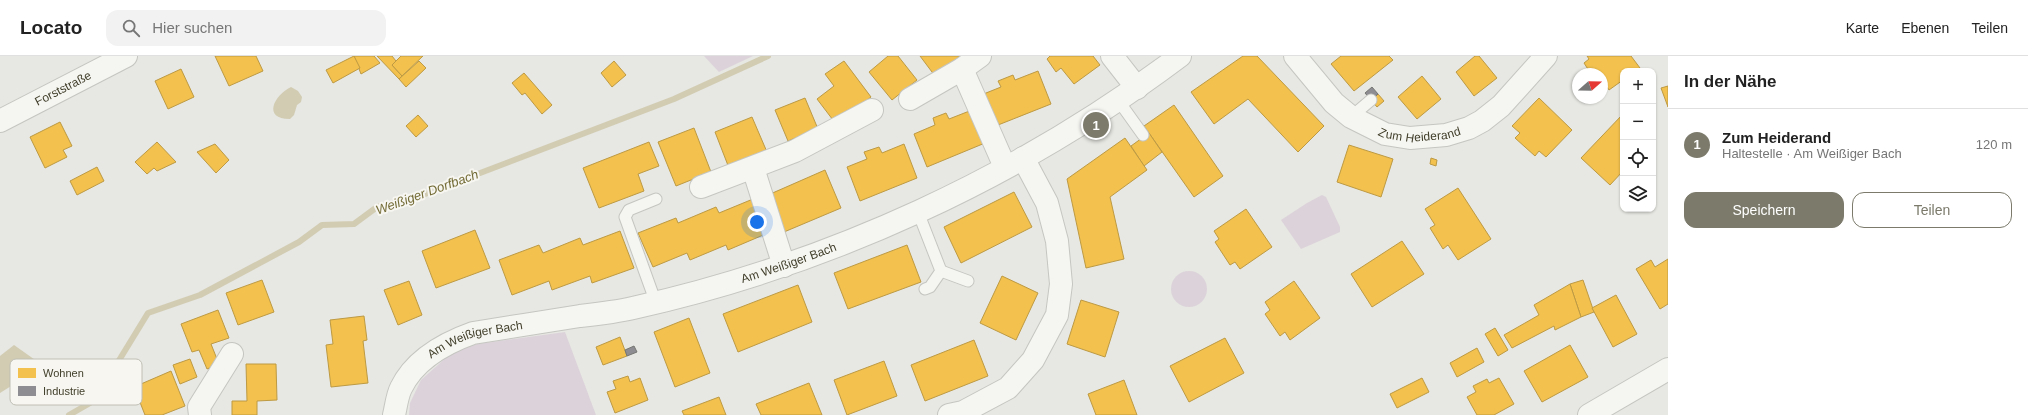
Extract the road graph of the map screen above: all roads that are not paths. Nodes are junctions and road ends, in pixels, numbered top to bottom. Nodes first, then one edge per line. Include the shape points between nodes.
1 (126, 56) edge
2 (980, 56) edge
3 (1112, 56) edge
4 (1180, 56) edge
5 (1295, 56) edge
6 (1546, 56) edge
7 (962, 69) junction
8 (1137, 88) junction
9 (910, 99) dead end
10 (1118, 100) junction
11 (1371, 100) dead end
12 (872, 110) dead end
13 (1351, 116) junction
14 (0, 121) edge
15 (1143, 135) dead end
16 (1014, 163) junction
17 (753, 168) junction
18 (702, 187) dead end
19 (656, 199) dead end
20 (918, 212) junction
21 (784, 266) junction
22 (941, 271) junction
23 (968, 281) dead end
24 (925, 289) dead end
25 (656, 303) junction
26 (232, 354) dead end
27 (1668, 369) edge
28 (200, 415) edge
29 (394, 415) edge
30 (949, 415) edge
31 (1588, 415) edge

1 - 14 street, Forststraße
2 - 7 street
3 - 8 street
4 - 8 street, Am Weißiger Bach
5 - 13 street, Zum Heiderand via 1334,103
6 - 13 street, Zum Heiderand via 1501,106 1482,121 1454,132 1410,138 1385,134
7 - 9 street
7 - 16 street
8 - 10 street, Am Weißiger Bach
10 - 15 lane
10 - 16 street, Am Weißiger Bach
11 - 13 lane
12 - 17 street via 795,151
16 - 20 street, Am Weißiger Bach
16 - 30 street via 1047,203 1057,241 1061,284 1057,315 1033,360 1008,388 963,412
17 - 18 street
17 - 21 street
19 - 25 lane via 629,210 625,216
20 - 21 street, Am Weißiger Bach
20 - 22 lane
21 - 25 street, Am Weißiger Bach
22 - 23 lane
22 - 24 lane via 930,287
25 - 29 street, Am Weißiger Bach via 473,333 449,342 414,369 401,388
26 - 28 street via 199,407
27 - 31 street

